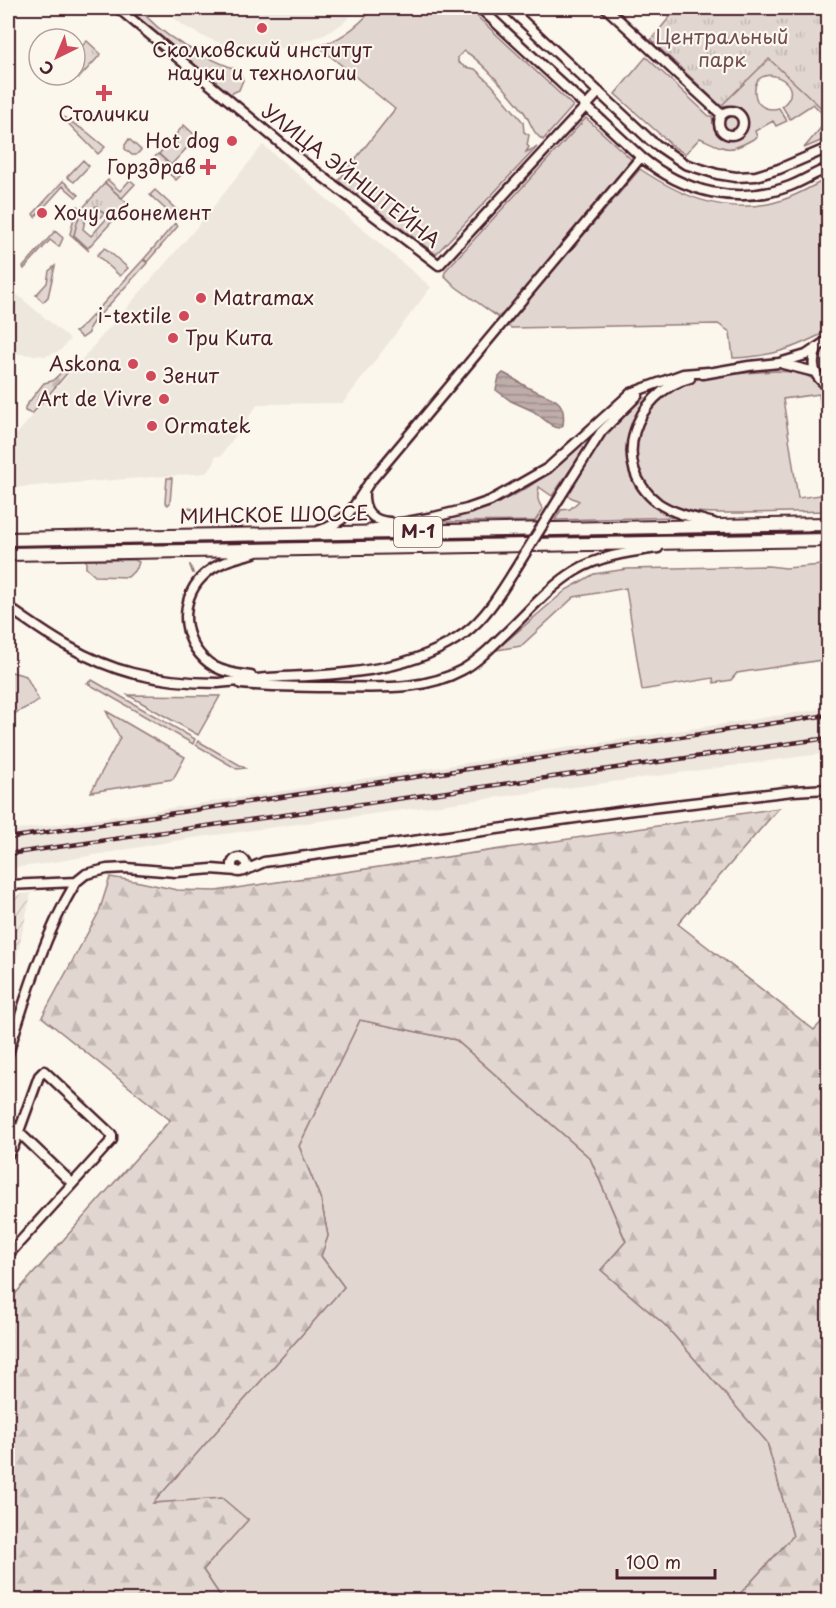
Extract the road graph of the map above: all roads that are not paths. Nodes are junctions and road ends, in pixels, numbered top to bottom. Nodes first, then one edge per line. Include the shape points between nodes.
1 (118, 8) edge
2 (480, 8) edge
3 (509, 8) edge
4 (606, 8) edge
5 (599, 92) junction
6 (586, 107) junction
7 (722, 115) dead end
8 (828, 148) edge
9 (641, 157) junction
10 (828, 168) edge
11 (828, 340) edge
12 (817, 349) junction
13 (779, 363) junction
14 (708, 372) junction
15 (815, 372) junction
16 (648, 386) junction
17 (828, 386) edge
18 (364, 492) junction
19 (398, 522) junction
20 (828, 524) edge
21 (726, 525) junction
22 (352, 533) junction
23 (307, 534) junction
24 (8, 539) edge
25 (828, 540) edge
26 (694, 542) junction
27 (267, 549) junction
28 (8, 554) edge
29 (8, 607) edge
30 (266, 678) junction
31 (219, 683) junction
32 (828, 789) edge
33 (238, 859) junction
34 (264, 862) junction
35 (212, 869) junction
36 (240, 871) junction
37 (76, 882) junction
38 (8, 885) edge
39 (8, 1054) edge
40 (8, 1122) edge
41 (19, 1132) junction
42 (8, 1155) edge
43 (72, 1183) junction
44 (8, 1255) edge

1 - 6 street, УЛИЦА ЭЙНШТЕЙНА via 302,161 439,265
2 - 6 street
3 - 5 street
4 - 7 street
5 - 6 street, УЛИЦА ЭЙНШТЕЙНА
5 - 8 street via 651,141 699,170 736,177 766,174
6 - 9 street
9 - 10 street via 682,184 729,195 759,194 789,186
9 - 18 street
11 - 12 street
12 - 13 street
12 - 15 street
13 - 14 street
13 - 15 street
14 - 16 street via 683,374
14 - 21 street via 672,384 655,396 637,420 632,454 638,477 657,501 676,512
15 - 17 street
16 - 19 street via 623,399 548,468 523,484 467,509
16 - 30 street, bridge via 601,432 495,602 464,633 384,668
18 - 19 street via 363,505 368,513 376,519
18 - 23 street via 345,519
19 - 22 street
20 - 21 highway, МИНСКОЕ ШОССЕ / М-1
21 - 22 highway, МИНСКОЕ ШОССЕ / М-1
22 - 23 highway, МИНСКОЕ ШОССЕ / М-1
23 - 24 highway, МИНСКОЕ ШОССЕ / М-1
25 - 26 highway, МИНСКОЕ ШОССЕ / М-1
26 - 27 highway, МИНСКОЕ ШОССЕ / М-1
26 - 31 street via 612,556 576,570 473,663 432,682 388,688
27 - 28 highway, МИНСКОЕ ШОССЕ / М-1
27 - 30 street via 212,568 195,585 185,618 191,642 205,660 228,672
29 - 31 street via 73,650 102,663 151,677
30 - 31 street
32 - 34 street via 625,812
33 - 34 street
33 - 35 street
33 - 36 street via 246,864
34 - 36 street
35 - 36 street
35 - 37 street via 176,872 107,868 86,874
37 - 38 street
37 - 39 street via 50,933
40 - 41 street
41 - 42 street
41 - 43 street
41 - 43 street via 44,1071 112,1135 112,1140
43 - 44 street

